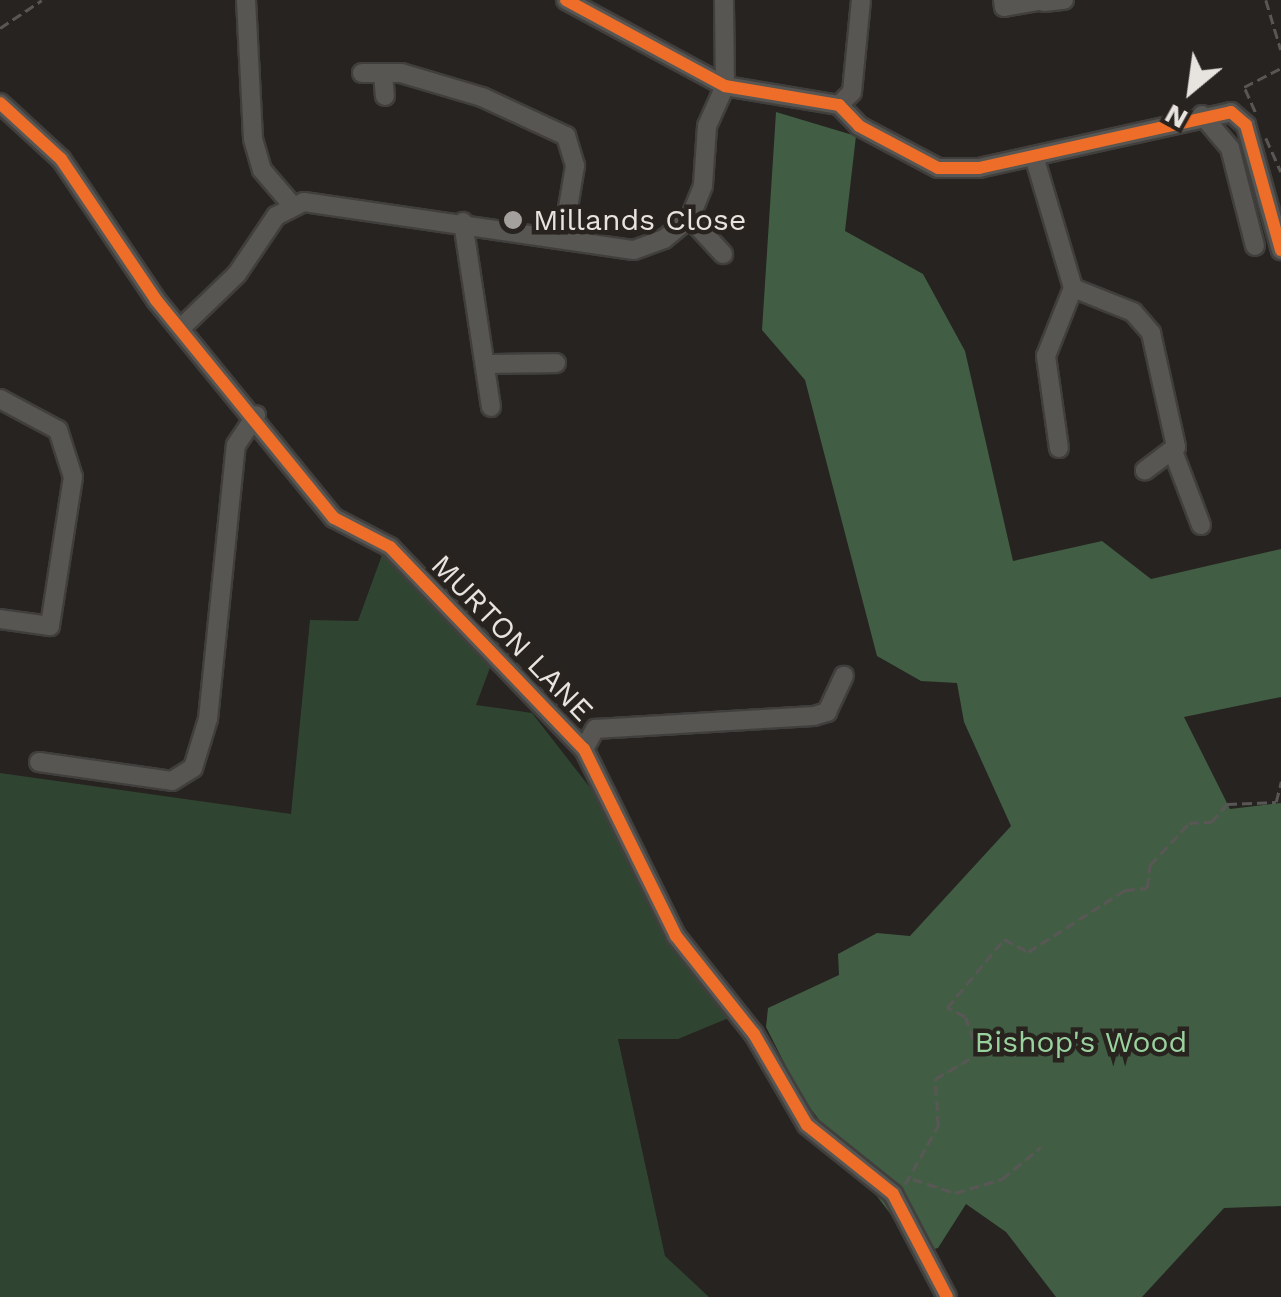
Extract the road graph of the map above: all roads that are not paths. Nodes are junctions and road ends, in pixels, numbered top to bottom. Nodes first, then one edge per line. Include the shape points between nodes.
1 (246, 0) edge
2 (566, 0) edge
3 (724, 0) edge
4 (861, 0) edge
5 (1064, 0) edge
6 (1044, 1) edge
7 (602, 7) edge
8 (1004, 10) edge
9 (362, 73) dead end
10 (383, 74) junction
11 (725, 86) junction
12 (385, 96) dead end
13 (0, 103) edge
14 (839, 104) junction
15 (1202, 115) junction
16 (1034, 156) junction
17 (292, 205) junction
18 (690, 218) junction
19 (463, 222) junction
20 (563, 238) junction
21 (1256, 246) dead end
22 (1281, 250) edge
23 (724, 254) dead end
24 (1073, 288) junction
25 (182, 327) junction
26 (556, 362) dead end
27 (486, 364) junction
28 (0, 398) edge
29 (491, 407) dead end
30 (256, 415) junction
31 (1059, 448) dead end
32 (1174, 454) junction
33 (1145, 470) dead end
34 (1202, 525) dead end
35 (0, 619) edge
36 (844, 676) dead end
37 (584, 748) junction
38 (40, 762) dead end
39 (947, 1297) edge

1 - 17 street via 253,139 262,170
2 - 7 street
3 - 11 street
4 - 14 street via 852,92
5 - 6 street
6 - 8 street
7 - 11 street
9 - 10 street
10 - 12 street
10 - 20 street via 515,108 566,136 575,166
11 - 14 street
11 - 18 street via 712,108
13 - 25 street, MURTON LANE via 61,159
14 - 16 street via 859,126 938,168
15 - 16 street
15 - 21 street via 1230,148
15 - 22 street via 1231,112 1246,125
16 - 24 street
17 - 19 street
17 - 25 street
18 - 20 street via 634,250
18 - 23 street
19 - 20 street
19 - 27 street
24 - 31 street via 1046,356
24 - 32 street via 1148,326
25 - 30 street, MURTON LANE
26 - 27 street
27 - 29 street
28 - 35 street via 46,418 70,460 59,627
30 - 37 street, MURTON LANE via 334,518 390,547
30 - 38 street via 236,445 208,718 193,768 172,782
32 - 33 street
32 - 34 street
36 - 37 street via 827,712 814,716 595,729
37 - 39 street, MURTON LANE via 676,936 754,1034 807,1125 893,1194

